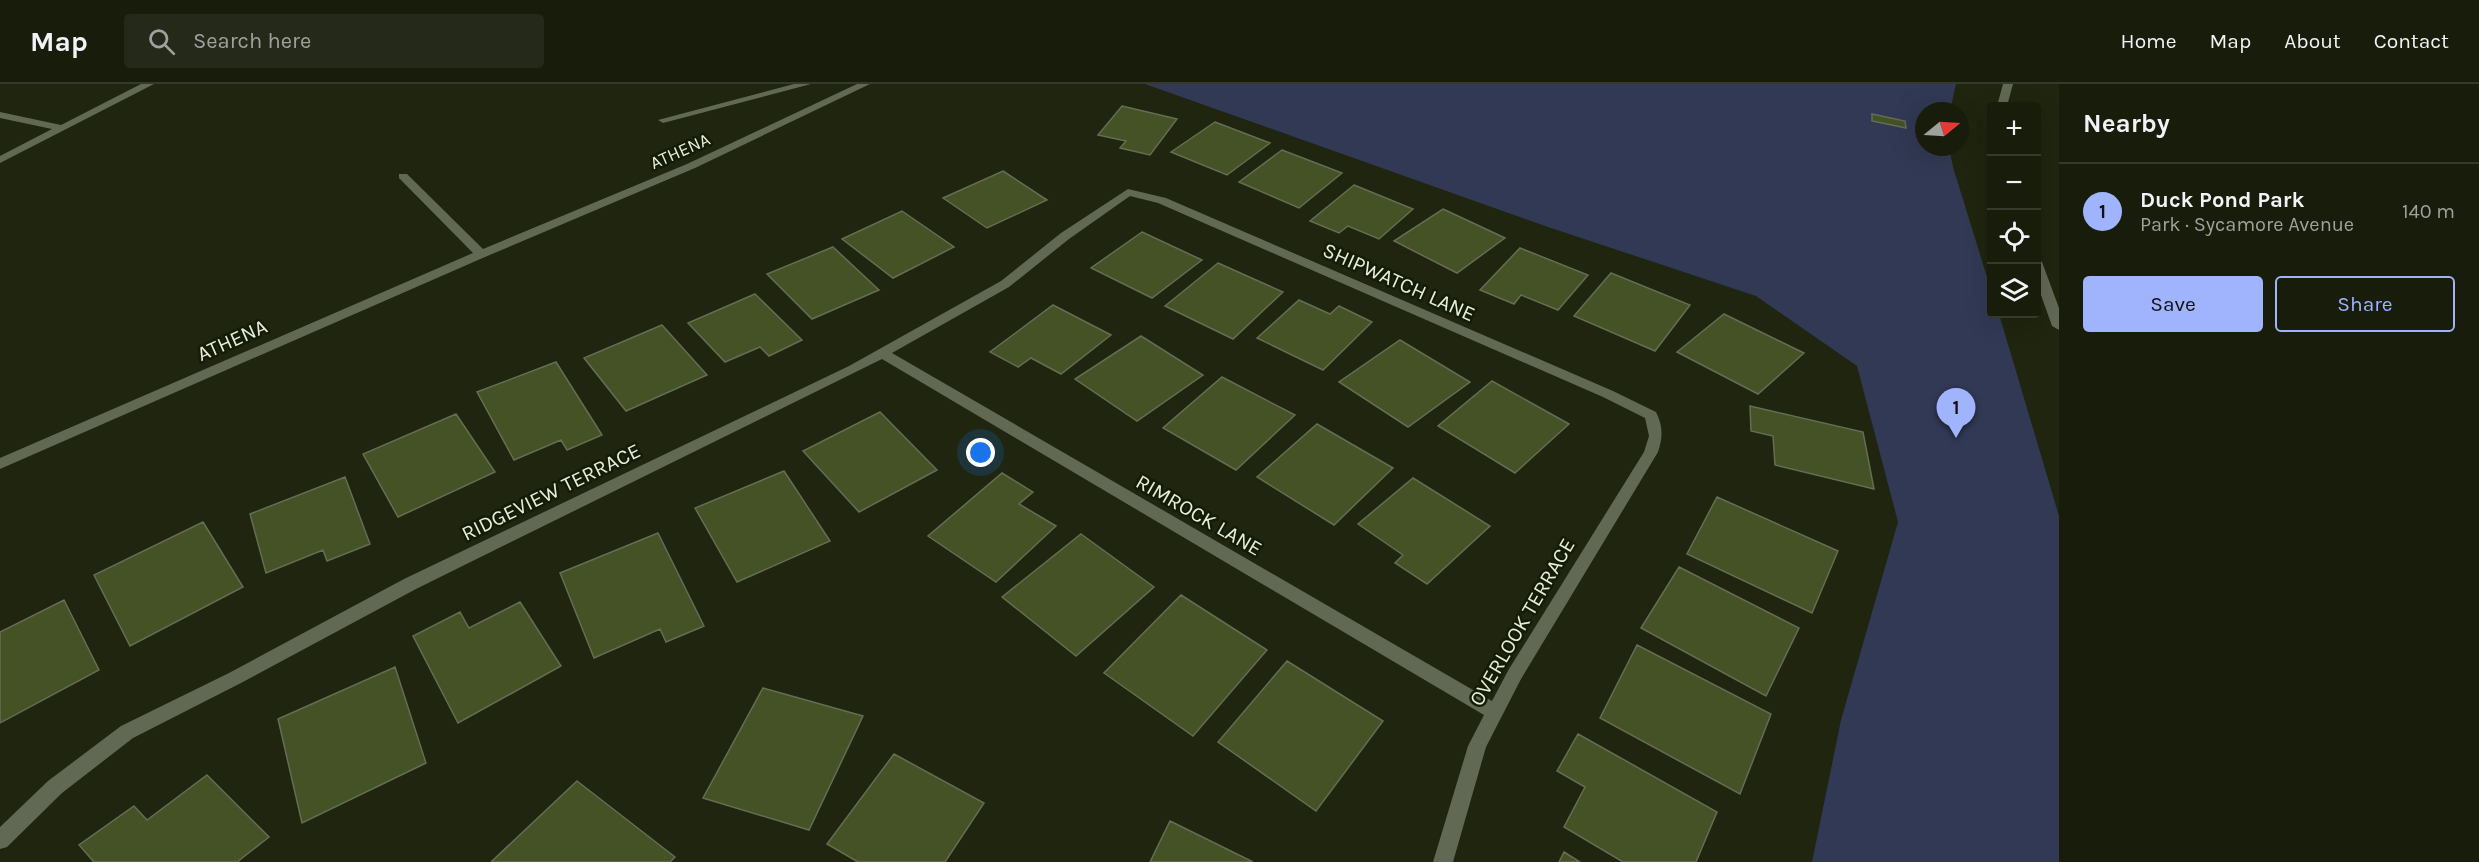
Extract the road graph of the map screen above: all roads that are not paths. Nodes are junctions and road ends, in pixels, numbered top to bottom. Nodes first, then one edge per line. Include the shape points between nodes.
1 (149, 84) edge
2 (865, 84) edge
3 (2008, 84) edge
4 (813, 92) edge
5 (2003, 102) edge
6 (0, 115) edge
7 (663, 120) dead end
8 (62, 128) junction
9 (0, 160) edge
10 (404, 176) dead end
11 (1128, 192) joint
12 (481, 254) junction
13 (2038, 264) edge
14 (2055, 301) edge
15 (2059, 326) edge
16 (882, 353) junction
17 (1651, 415) joint
18 (0, 464) edge
19 (1495, 712) junction
20 (0, 840) edge
21 (1443, 862) edge

1 - 8 street
2 - 4 street, ATHENA
3 - 5 street
4 - 7 street
4 - 12 street, ATHENA via 691,166
6 - 8 street
8 - 9 street
10 - 12 street
11 - 16 street, RIDGEVIEW TERRACE via 1005,284
11 - 17 street, SHIPWATCH LANE via 1162,200
12 - 18 street, ATHENA
13 - 14 street
14 - 15 street
16 - 19 street, RIMROCK LANE
16 - 20 street, RIDGEVIEW TERRACE via 410,584 127,732 55,787
17 - 19 street, OVERLOOK TERRACE via 1656,436 1651,452
19 - 21 street, OVERLOOK TERRACE via 1477,746

